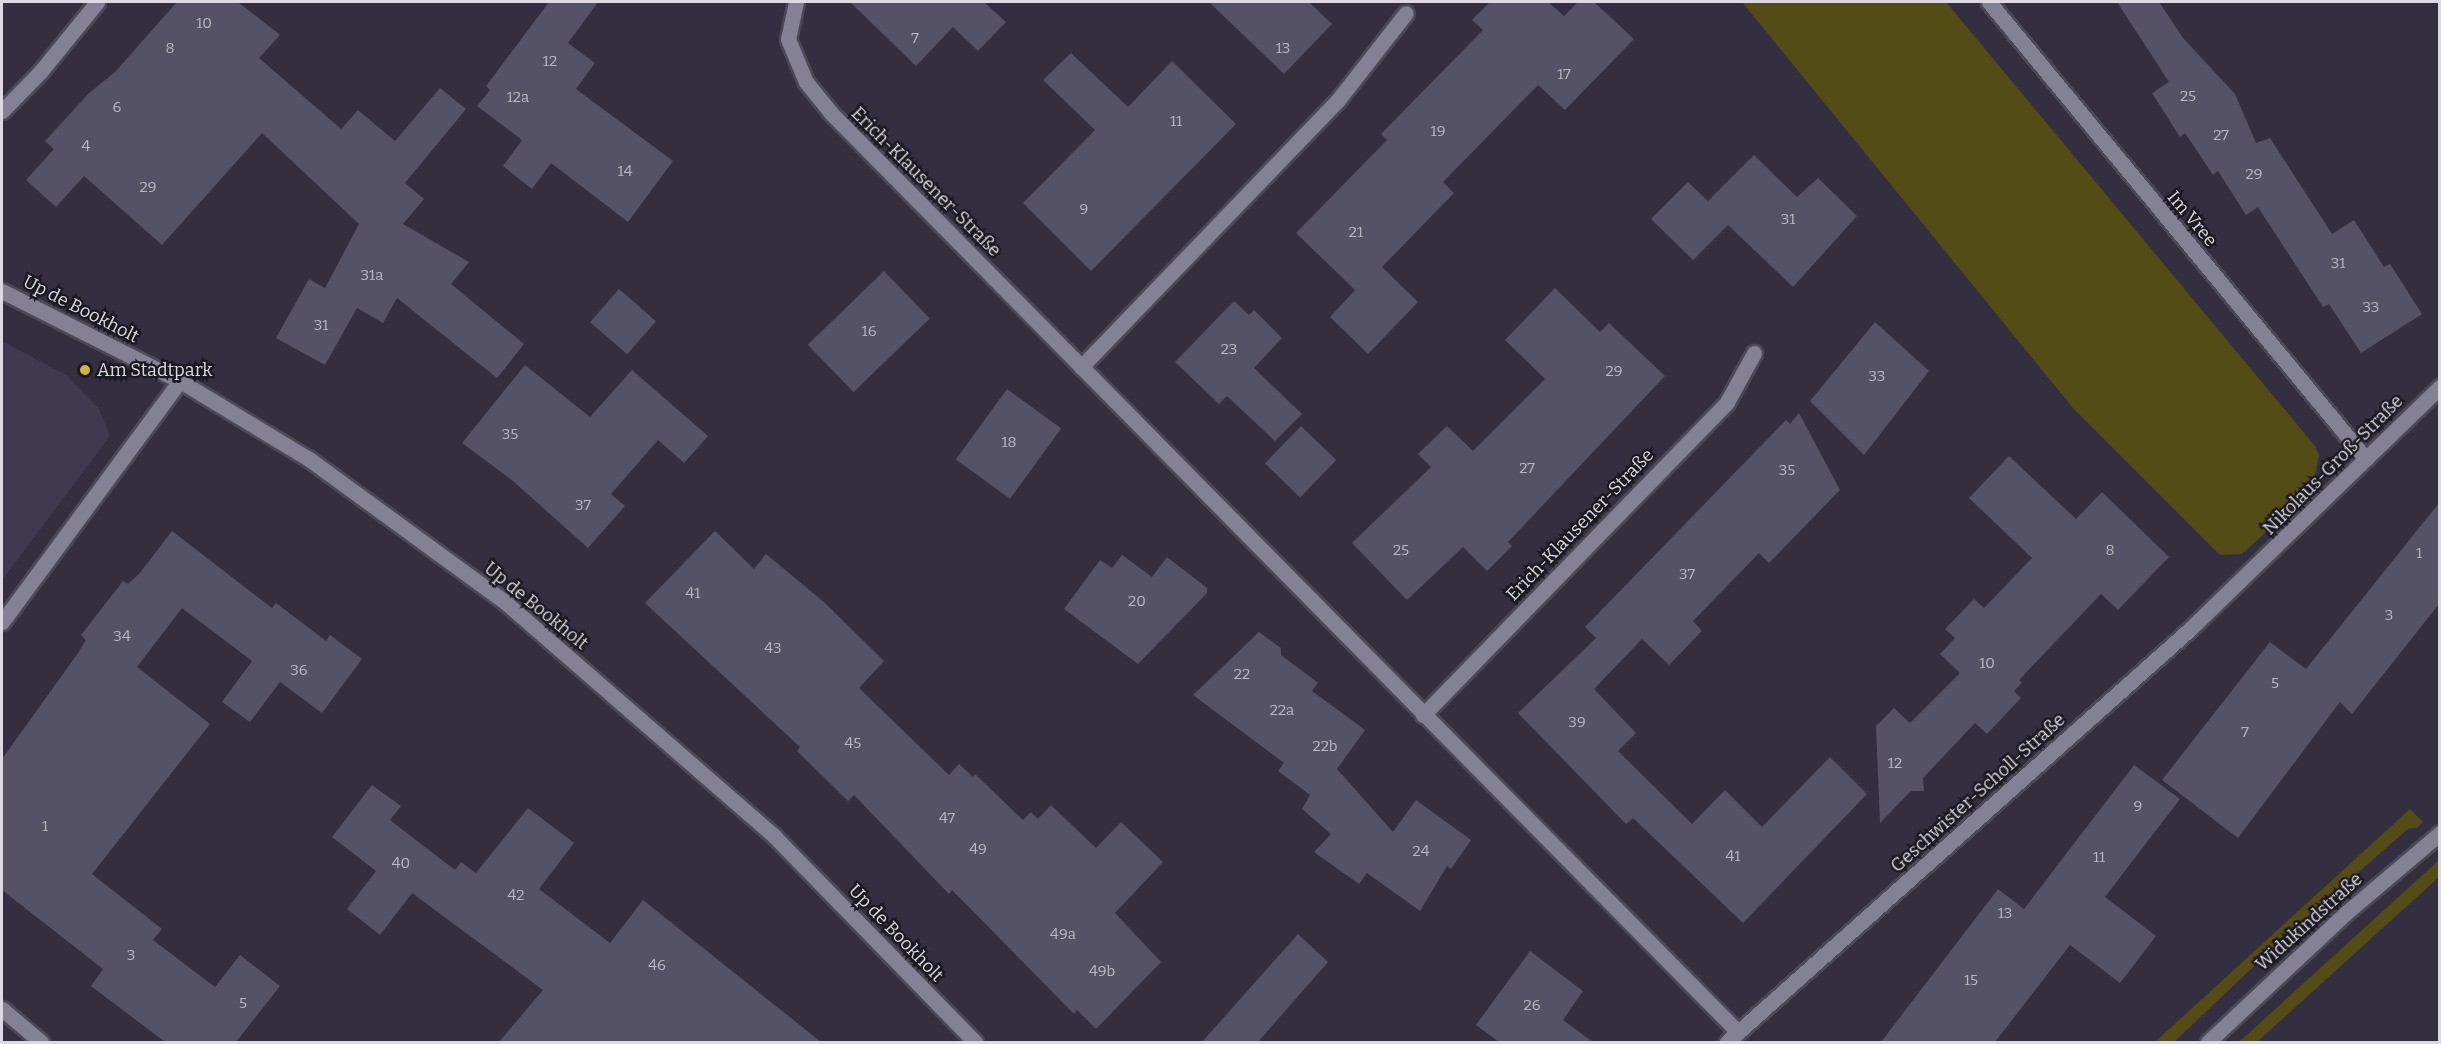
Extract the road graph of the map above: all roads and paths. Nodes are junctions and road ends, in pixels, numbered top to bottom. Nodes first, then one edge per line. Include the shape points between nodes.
1 (97, 2) edge
2 (795, 2) edge
3 (1989, 2) edge
4 (1406, 13) dead end
5 (2, 88) edge
6 (14, 99) junction
7 (2, 111) edge
8 (2, 291) edge
9 (1754, 353) dead end
10 (1081, 367) junction
11 (180, 381) junction
12 (2439, 387) edge
13 (2366, 459) junction
14 (2253, 570) joint
15 (2, 622) edge
16 (1423, 715) junction
17 (2439, 833) edge
18 (2, 1009) edge
19 (1733, 1037) edge
20 (41, 1042) edge
21 (975, 1042) edge
22 (2208, 1042) edge

1 - 6 street
2 - 10 street, Erich-Klausener-Straße via 788,39 806,82 830,112
3 - 13 street, Im Vree
4 - 10 street via 1338,100
5 - 6 street
6 - 7 street
8 - 11 street, Up de Bookholt
9 - 16 street, Erich-Klausener-Straße via 1727,402
10 - 16 street, Erich-Klausener-Straße
11 - 15 street
11 - 21 street, Up de Bookholt via 309,459 505,602 774,836
12 - 13 street, Nikolaus-Groß-Straße
13 - 14 street, Nikolaus-Groß-Straße
14 - 19 street, Geschwister-Scholl-Straße
16 - 19 street, Erich-Klausener-Straße
17 - 22 street, Widukindstraße via 2347,912
18 - 20 street

